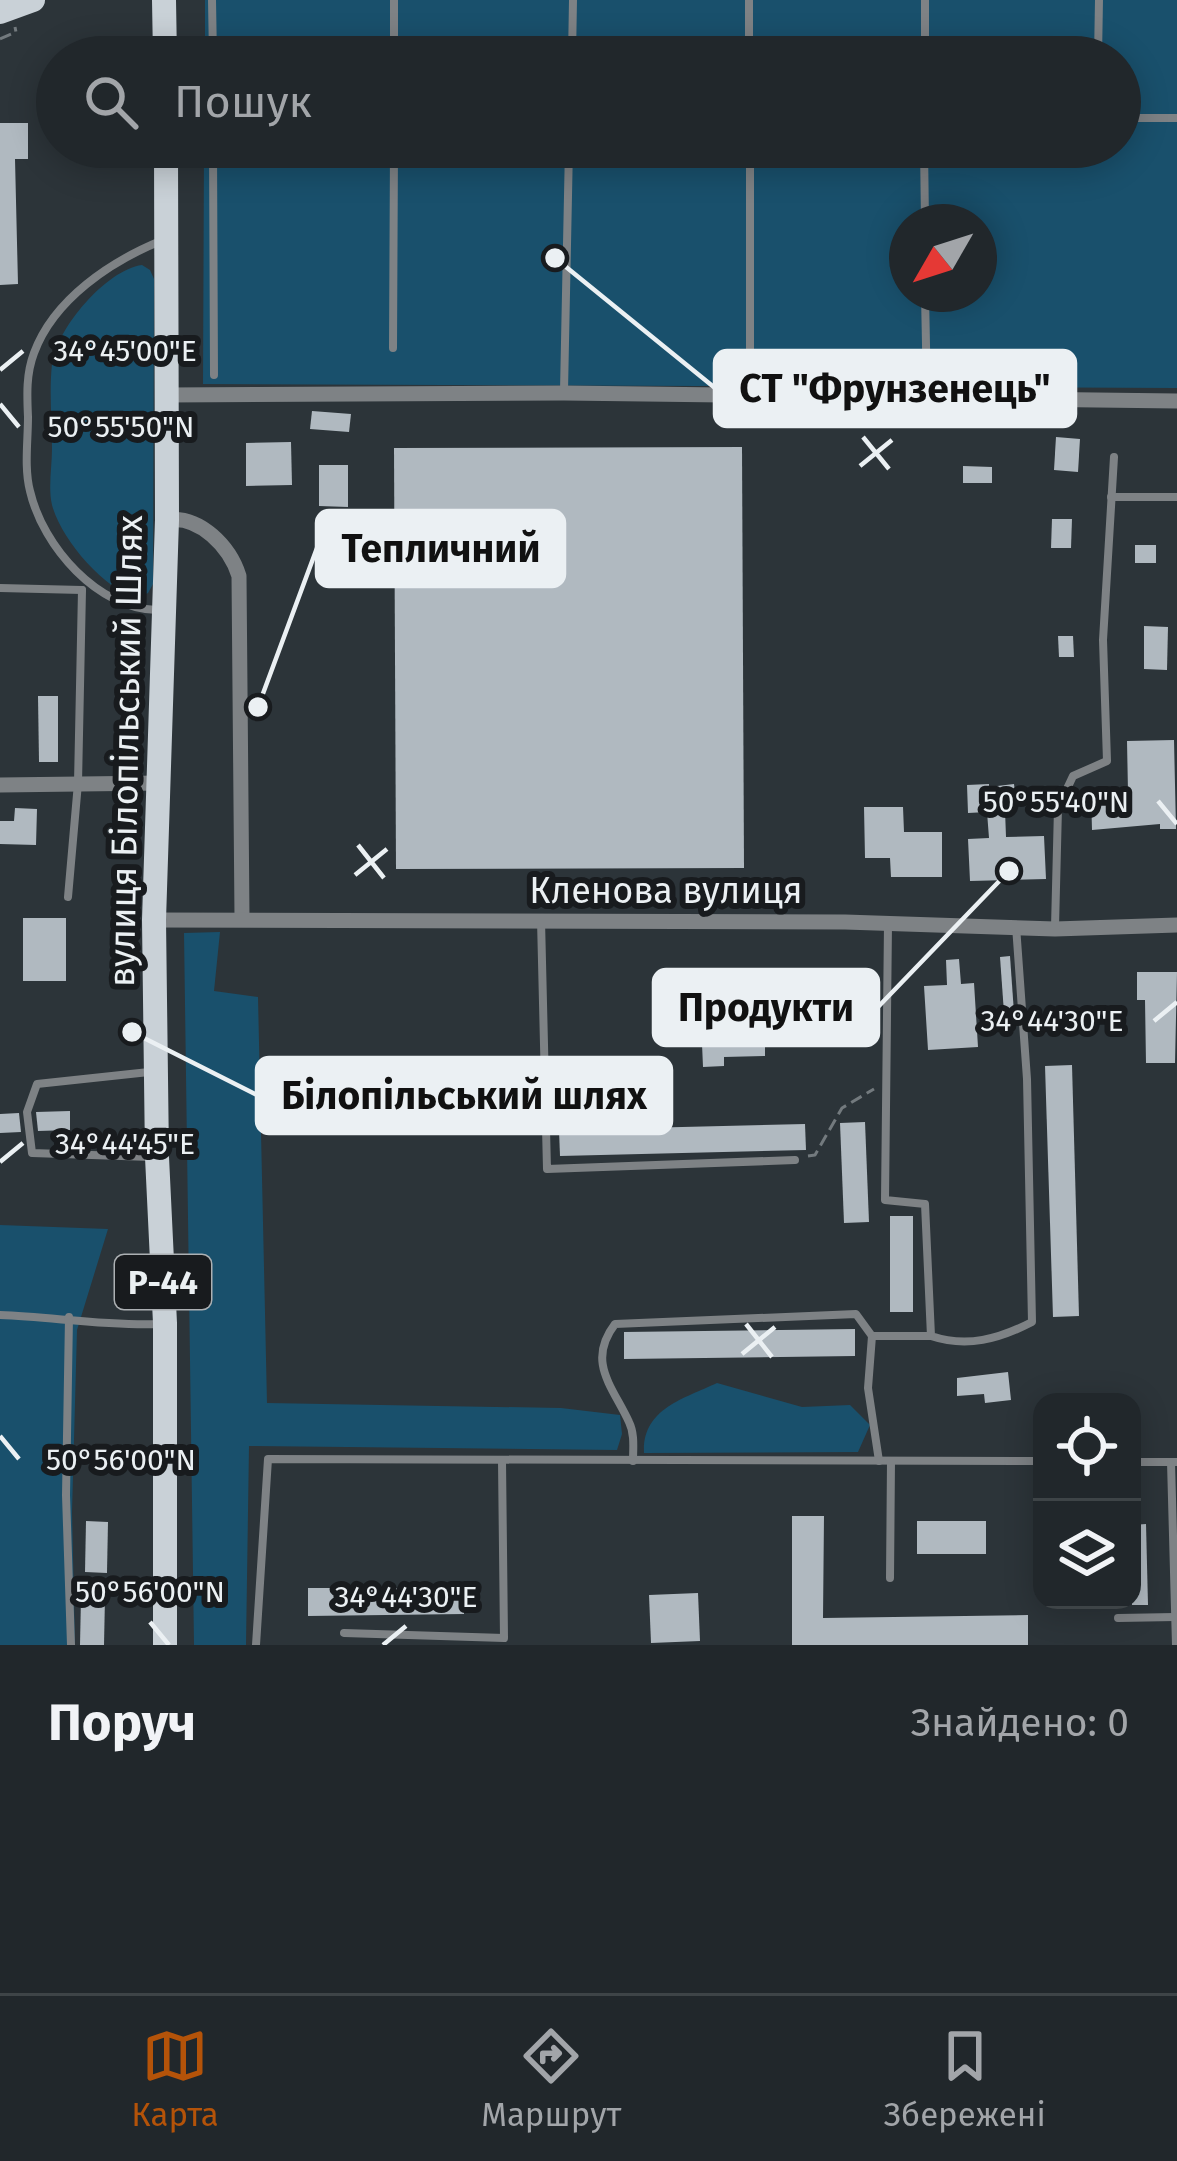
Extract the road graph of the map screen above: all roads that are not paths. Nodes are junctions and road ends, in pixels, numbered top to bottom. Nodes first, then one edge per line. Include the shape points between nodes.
1 (33, 0) edge
2 (164, 0) edge
3 (212, 0) edge
4 (394, 0) edge
5 (573, 0) edge
6 (749, 0) edge
7 (925, 0) edge
8 (1099, 0) edge
9 (0, 11) edge
10 (165, 36) edge
11 (213, 36) edge
12 (394, 36) edge
13 (572, 36) edge
14 (749, 36) edge
15 (925, 36) edge
16 (1098, 36) edge
17 (1141, 118) edge
18 (1177, 118) edge
19 (166, 168) edge
20 (213, 168) edge
21 (394, 168) edge
22 (569, 168) edge
23 (750, 168) edge
24 (924, 168) edge
25 (925, 204) edge
26 (166, 238) junction
27 (926, 312) edge
28 (394, 348) dead end
29 (750, 364) dead end
30 (214, 375) dead end
31 (564, 393) junction
32 (166, 395) junction
33 (927, 396) junction
34 (1177, 401) edge
35 (1114, 457) dead end
36 (1111, 497) junction
37 (1177, 497) edge
38 (167, 520) junction
39 (86, 586) junction
40 (0, 588) edge
41 (164, 610) junction
42 (78, 783) junction
43 (160, 783) junction
44 (0, 784) edge
45 (68, 897) dead end
46 (242, 917) junction
47 (154, 920) junction
48 (542, 920) junction
49 (888, 922) junction
50 (1016, 925) junction
51 (1177, 925) edge
52 (1055, 928) junction
53 (156, 1072) junction
54 (158, 1157) junction
55 (795, 1160) road end
56 (0, 1315) edge
57 (69, 1317) junction
58 (165, 1323) junction
59 (872, 1336) junction
60 (931, 1336) junction
61 (502, 1461) junction
62 (633, 1461) junction
63 (879, 1461) junction
64 (891, 1461) junction
65 (1033, 1461) edge
66 (1141, 1462) edge
67 (1174, 1462) edge
68 (890, 1578) dead end
69 (1175, 1617) edge
70 (1118, 1618) dead end
71 (344, 1633) dead end
72 (70, 1645) edge
73 (165, 1645) edge
74 (256, 1645) edge
75 (1175, 1645) edge

1 - 9 main road
2 - 10 main road
3 - 11 lane
4 - 12 lane
5 - 13 lane
6 - 14 lane
7 - 15 lane
8 - 16 lane
17 - 18 lane
19 - 26 main road, вулиця Білопільський Шлях / Р-44
20 - 30 lane
21 - 28 lane
22 - 31 lane
23 - 29 lane
24 - 25 lane
26 - 32 main road, вулиця Білопільський Шлях / Р-44
26 - 39 lane via 130,253 64,307 27,379 28,486
27 - 33 lane
31 - 32 street
31 - 33 street
32 - 38 main road, вулиця Білопільський Шлях / Р-44
33 - 34 street
35 - 36 lane
36 - 37 lane
36 - 52 lane via 1107,760 1073,776 1058,808
38 - 41 main road, вулиця Білопільський Шлях / Р-44
38 - 46 street via 198,525 234,558 239,576
39 - 40 lane
39 - 41 lane via 135,609
39 - 42 lane
41 - 43 main road, вулиця Білопільський Шлях / Р-44
42 - 43 street
42 - 44 street
42 - 45 lane
43 - 47 main road, вулиця Білопільський Шлях / Р-44
46 - 47 street, Кленова вулиця
46 - 48 street, Кленова вулиця
47 - 53 main road, вулиця Білопільський Шлях / Р-44
48 - 49 street, Кленова вулиця
48 - 55 lane via 547,1168
49 - 50 street, Кленова вулиця
49 - 60 lane via 885,1200 925,1204
50 - 52 street, Кленова вулиця
50 - 60 lane via 1032,1322 999,1340
51 - 52 street, Кленова вулиця
53 - 54 main road, вулиця Білопільський Шлях / Р-44
53 - 54 lane via 37,1084 27,1112 32,1153
54 - 58 main road, вулиця Білопільський Шлях / Р-44
56 - 57 lane
57 - 58 lane via 113,1326
57 - 72 lane
58 - 73 main road, вулиця Білопільський Шлях / Р-44
59 - 60 lane
59 - 62 lane via 856,1314 615,1324 605,1336 601,1374 632,1427
59 - 63 lane via 868,1388
61 - 62 lane
61 - 71 lane via 504,1638
61 - 74 lane via 268,1459
62 - 63 lane
63 - 64 lane
64 - 65 lane
64 - 68 lane
66 - 67 lane
67 - 69 lane
69 - 70 lane
69 - 75 lane

